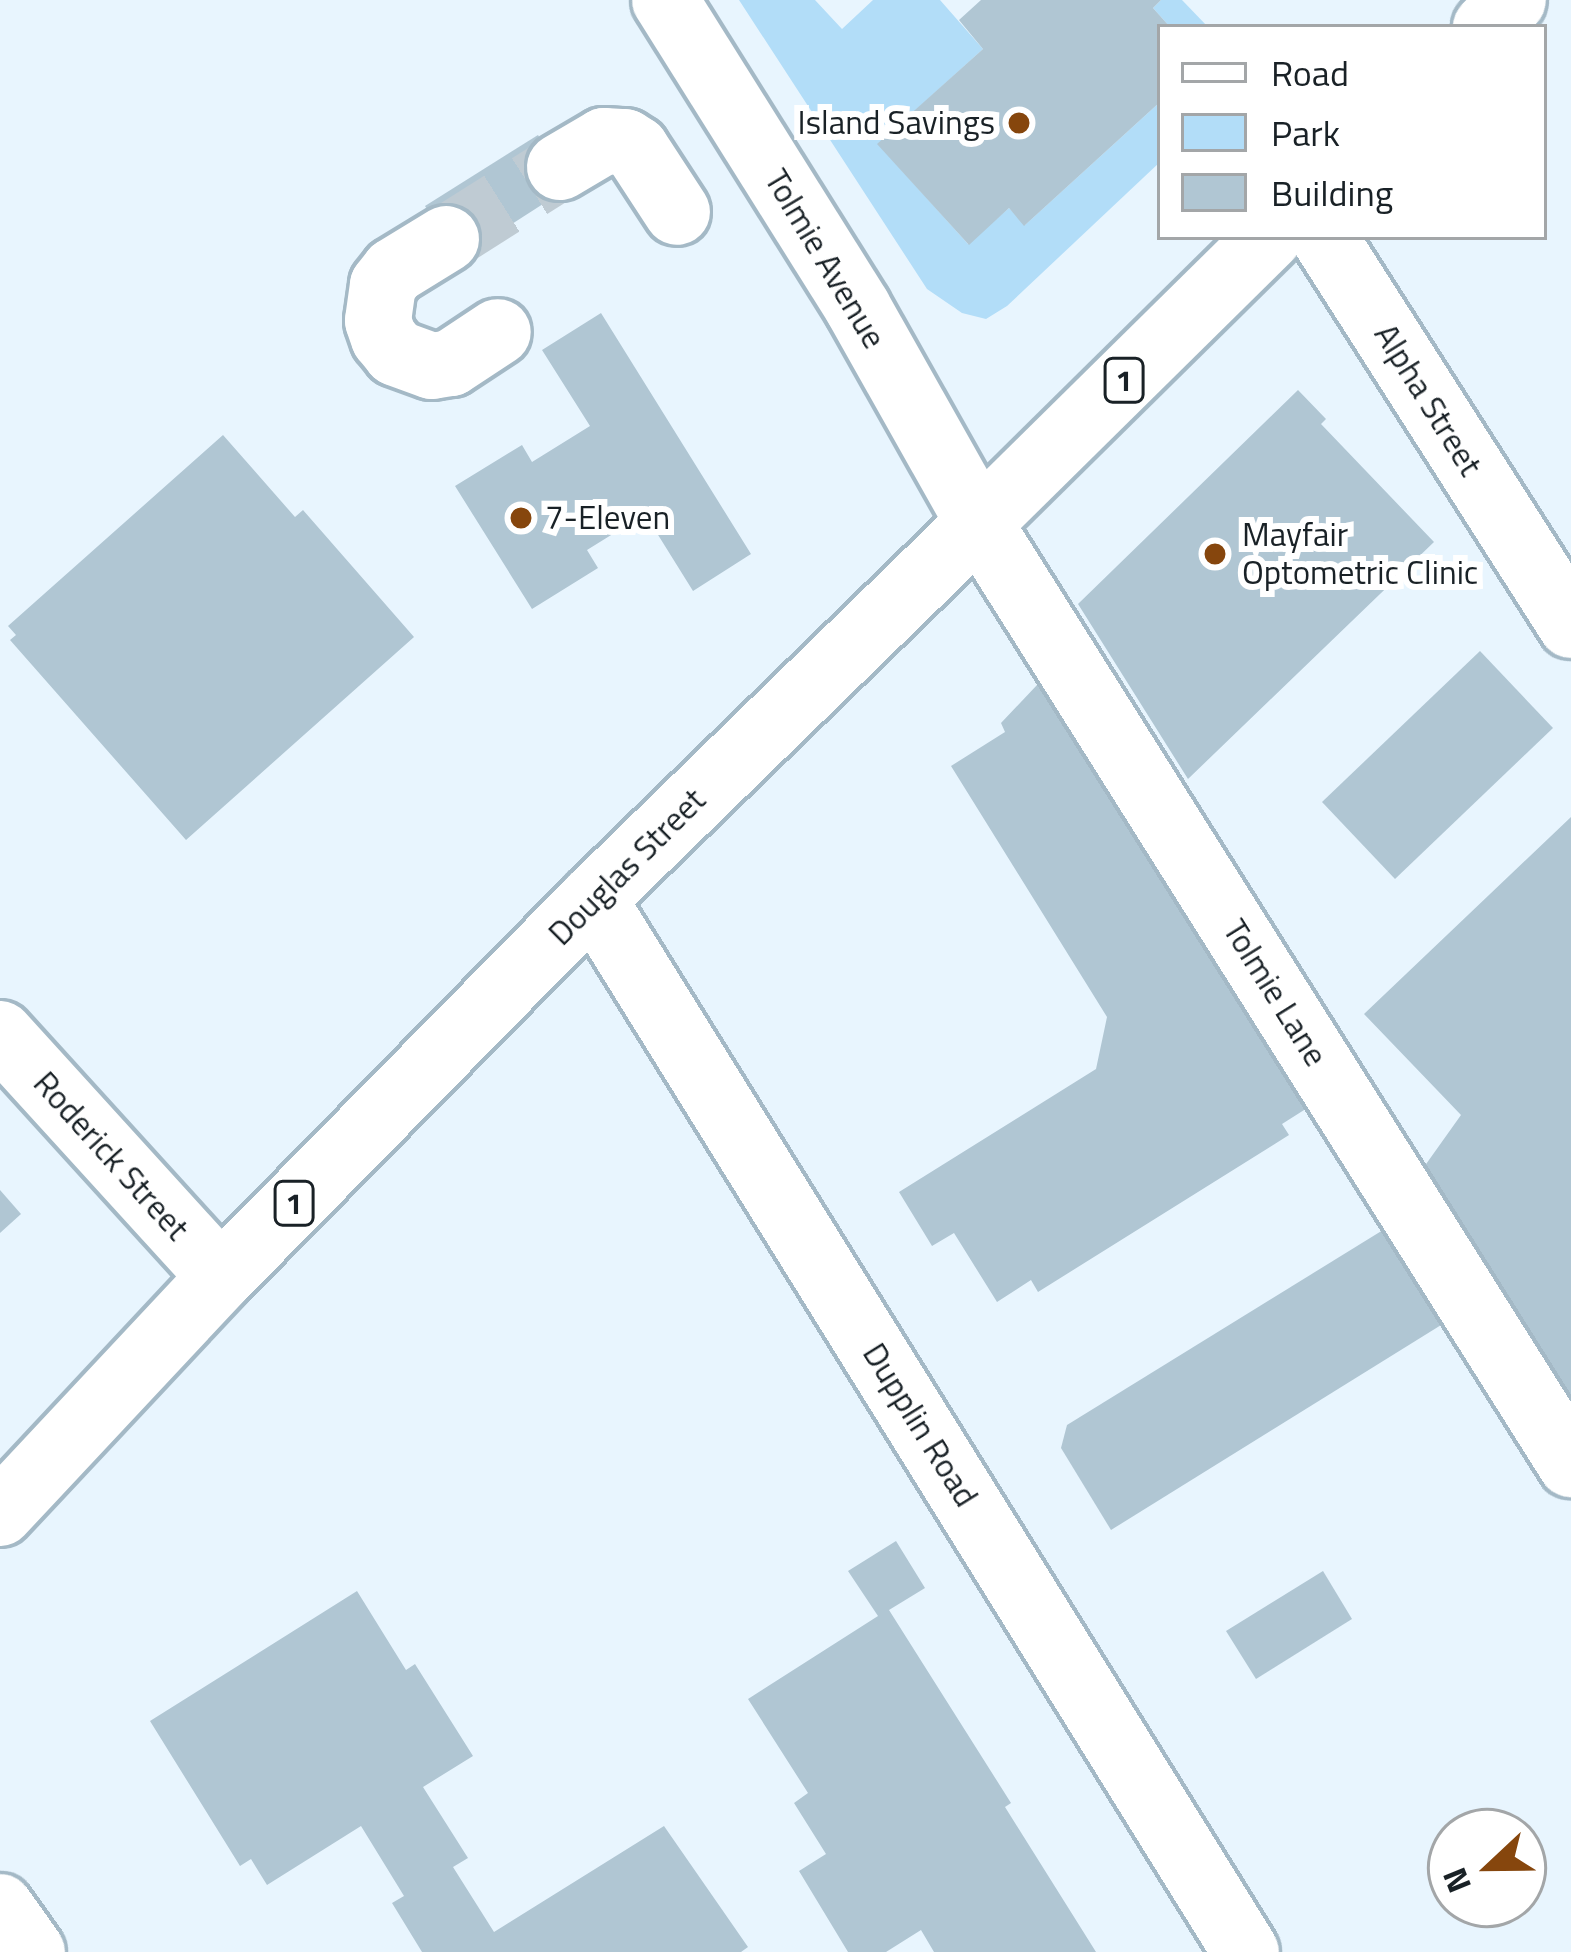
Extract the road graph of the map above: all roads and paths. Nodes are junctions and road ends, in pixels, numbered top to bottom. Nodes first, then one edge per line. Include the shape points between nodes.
1 (665, 0) edge
2 (1513, 0) edge
3 (1489, 24) edge
4 (560, 167) tunnel mouth
5 (677, 212) dead end
6 (446, 239) tunnel mouth
7 (1266, 240) edge
8 (1326, 240) edge
9 (498, 332) dead end
10 (979, 523) junction
11 (1571, 625) edge
12 (593, 899) junction
13 (0, 1034) edge
14 (221, 1277) junction
15 (1571, 1464) edge
16 (0, 1513) edge
17 (0, 1907) edge
18 (32, 1952) edge
19 (1246, 1952) edge

1 - 10 main road, Tolmie Avenue via 858,308
2 - 3 main road
4 - 5 main road via 604,142 625,142
6 - 9 main road via 383,285 384,338 396,353 432,366 451,363
7 - 10 main road, Douglas Street / 1
8 - 11 main road, Alpha Street
10 - 12 main road, Douglas Street / 1
10 - 15 main road, Tolmie Lane
12 - 14 main road, Douglas Street / 1
12 - 19 main road, Dupplin Road
13 - 14 main road, Roderick Street
14 - 16 main road, Douglas Street / 1
17 - 18 main road

